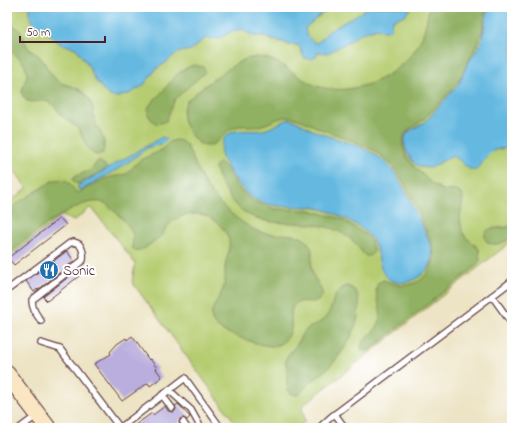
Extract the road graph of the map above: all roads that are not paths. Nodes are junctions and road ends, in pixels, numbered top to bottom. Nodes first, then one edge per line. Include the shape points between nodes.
1 (512, 281) edge
2 (10, 288) dead end
3 (492, 296) junction
4 (41, 321) dead end
5 (512, 324) edge
6 (41, 343) dead end
7 (7, 374) edge
8 (169, 390) junction
9 (162, 396) junction
10 (172, 408) dead end
11 (38, 414) junction
12 (335, 414) junction
13 (183, 422) dead end
14 (20, 428) edge
15 (48, 428) edge
16 (120, 428) edge
17 (187, 428) edge
18 (202, 428) edge
19 (219, 428) edge
20 (319, 428) edge
21 (345, 428) edge

1 - 3 lane
2 - 4 lane via 70,243 79,244 83,249 83,260 32,300 34,312
3 - 5 lane
3 - 12 lane
6 - 16 lane via 60,349
7 - 11 street
8 - 9 lane
8 - 18 lane via 191,410
8 - 19 lane via 185,378
9 - 10 lane
9 - 16 lane
11 - 14 lane
11 - 15 street
12 - 20 lane
12 - 21 lane
13 - 17 lane

